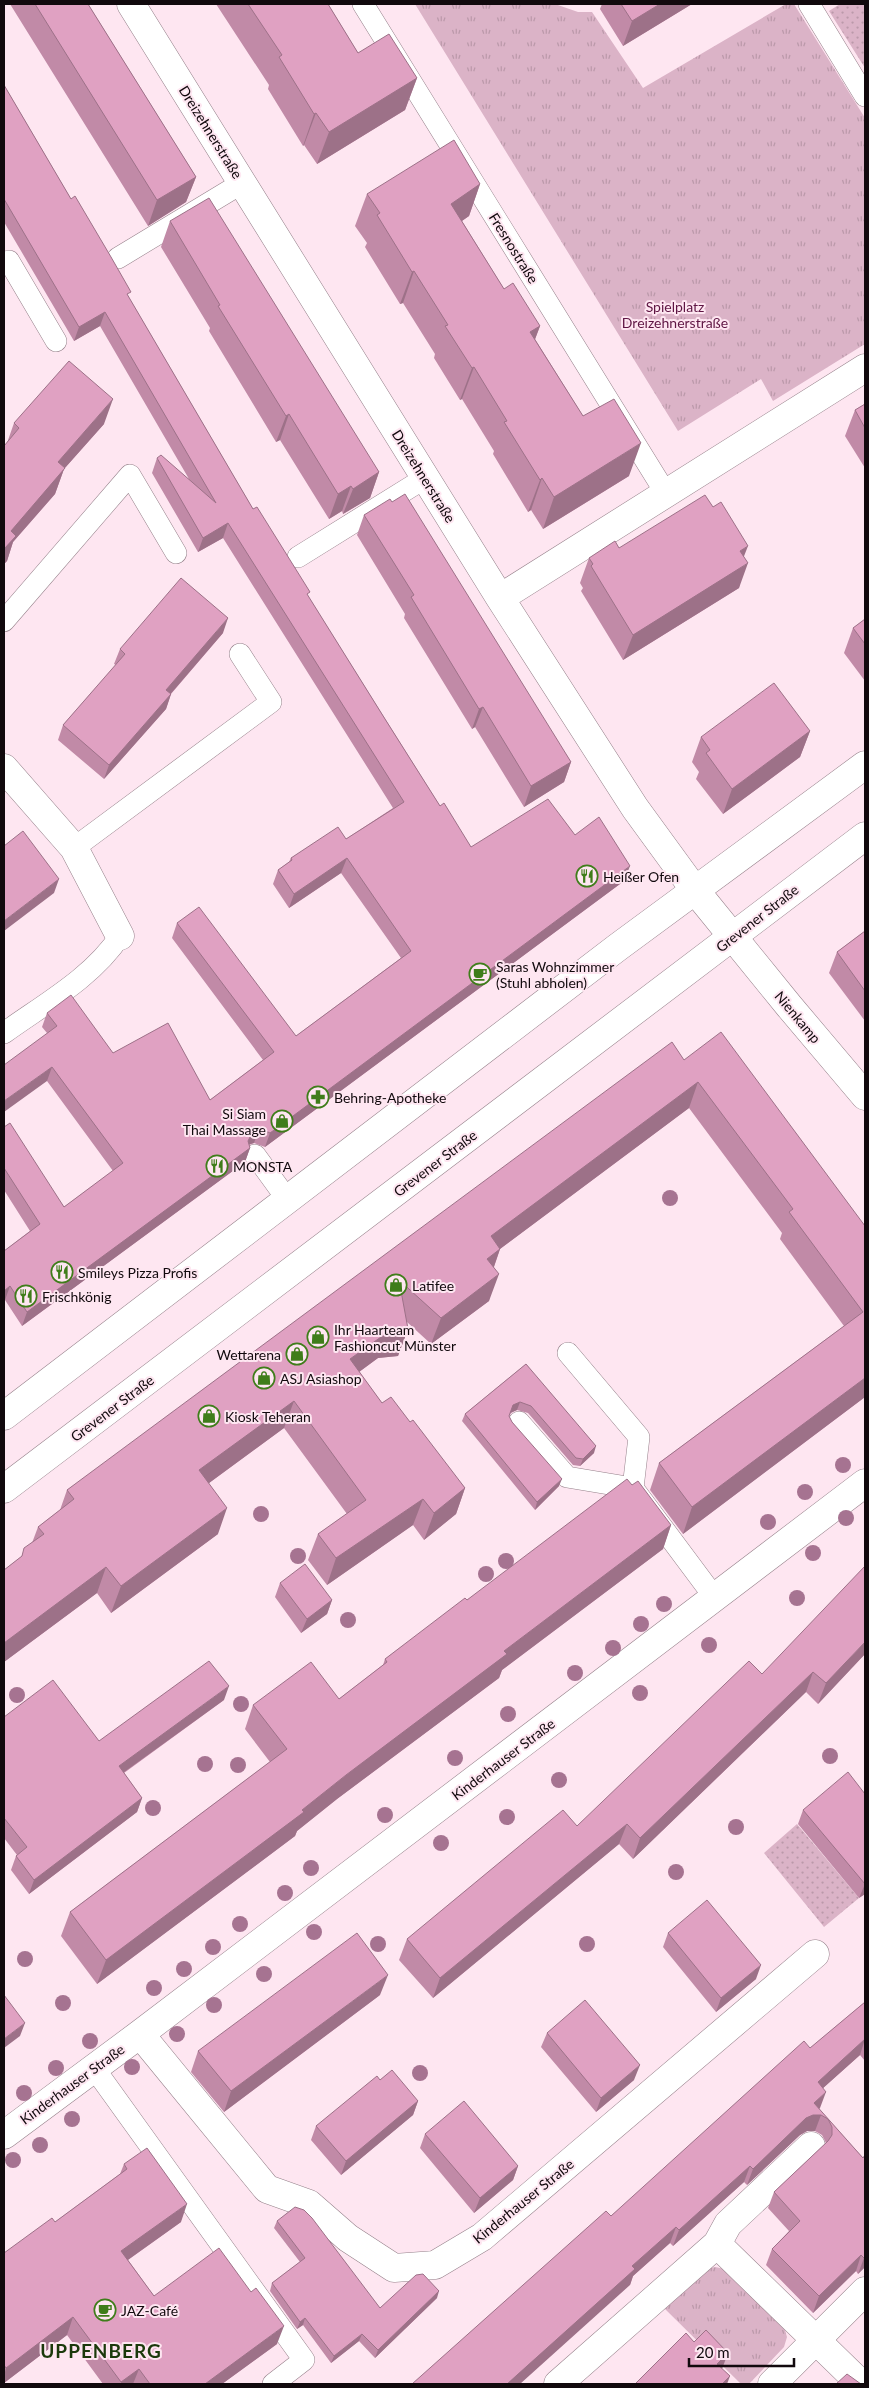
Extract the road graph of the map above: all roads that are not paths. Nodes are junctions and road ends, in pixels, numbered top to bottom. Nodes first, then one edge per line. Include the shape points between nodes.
1 (131, 4) edge
2 (362, 4) edge
3 (809, 4) edge
4 (865, 96) edge
5 (242, 183) junction
6 (118, 258) dead end
7 (5, 260) edge
8 (56, 341) dead end
9 (865, 368) edge
10 (425, 478) junction
11 (666, 492) junction
12 (176, 553) dead end
13 (298, 557) dead end
14 (500, 598) junction
15 (4, 621) edge
16 (240, 654) dead end
17 (865, 765) edge
18 (4, 768) edge
19 (865, 836) edge
20 (74, 848) junction
21 (694, 889) junction
22 (120, 936) joint
23 (733, 937) junction
24 (4, 1033) edge
25 (865, 1096) edge
26 (254, 1155) dead end
27 (287, 1199) junction
28 (568, 1353) dead end
29 (4, 1416) edge
30 (519, 1422) dead end
31 (865, 1483) edge
32 (633, 1488) junction
33 (4, 1489) edge
34 (715, 1598) junction
35 (816, 1954) dead end
36 (140, 2034) junction
37 (94, 2068) junction
38 (4, 2135) edge
39 (810, 2146) dead end
40 (717, 2244) junction
41 (865, 2291) edge
42 (815, 2341) junction
43 (273, 2384) edge
44 (558, 2384) edge
45 (772, 2384) edge
46 (860, 2384) edge

1 - 5 street, Dreizehnerstraße
2 - 11 lane, Fresnostraße
3 - 4 lane
5 - 6 lane
5 - 10 street, Dreizehnerstraße
7 - 8 lane
9 - 11 street
10 - 13 lane
10 - 14 street, Dreizehnerstraße
11 - 14 street
12 - 15 lane via 130,475
14 - 21 street, Dreizehnerstraße via 635,808
16 - 20 lane via 271,702
17 - 21 street
18 - 20 street
19 - 23 street, Grevener Straße
20 - 22 street
21 - 23 street, Dreizehnerstraße
21 - 27 street
22 - 24 lane via 105,956 74,984
23 - 25 street, Nienkamp
23 - 33 street, Grevener Straße
26 - 27 lane
27 - 29 street
28 - 32 lane via 639,1437
30 - 32 lane via 567,1477
31 - 34 street, Kinderhauser Straße
32 - 34 lane
34 - 36 street, Kinderhauser Straße
35 - 36 street, Kinderhauser Straße via 482,2237 435,2265 394,2268 348,2238 309,2204 267,2189
36 - 37 street, Kinderhauser Straße
37 - 38 street, Kinderhauser Straße
37 - 43 lane via 304,2360
39 - 40 street via 728,2224
40 - 42 street
40 - 44 street
41 - 42 street
42 - 45 street
42 - 46 street

